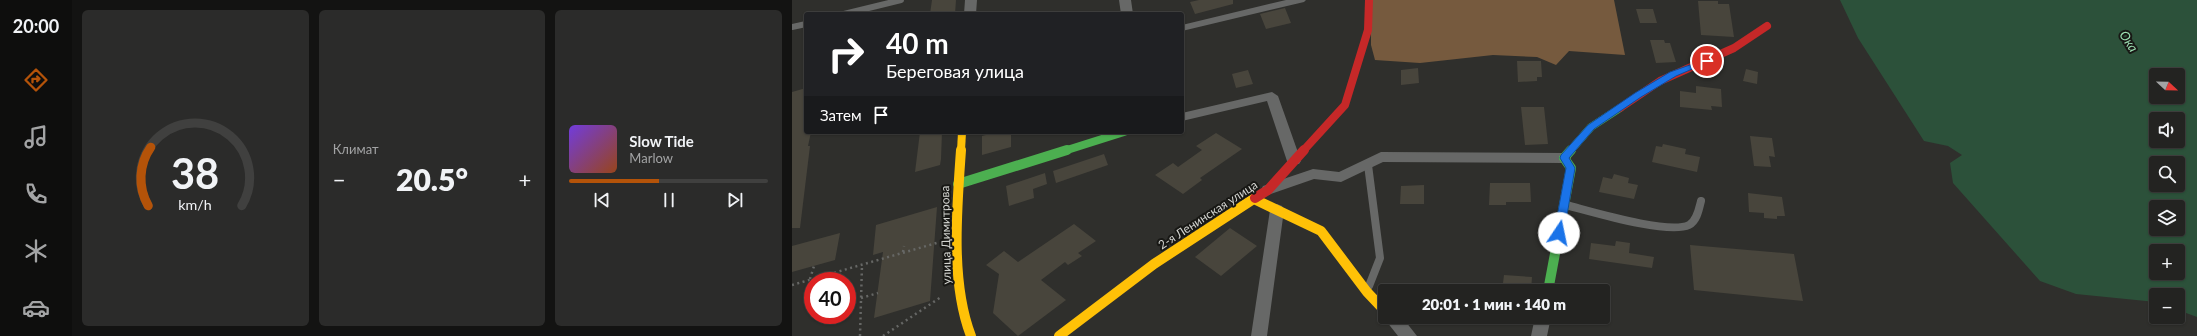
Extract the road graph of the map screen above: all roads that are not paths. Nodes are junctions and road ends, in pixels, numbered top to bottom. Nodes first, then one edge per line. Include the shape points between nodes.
1 (901, 0) edge
2 (985, 0) edge
3 (1125, 0) edge
4 (1300, 0) edge
5 (1369, 0) edge
6 (971, 6) edge
7 (852, 12) edge
8 (1127, 12) edge
9 (804, 24) edge
10 (1767, 26) dead end
11 (792, 27) edge
12 (1184, 28) edge
13 (1184, 117) edge
14 (962, 134) edge
15 (1118, 134) edge
16 (1564, 158) junction
17 (1294, 161) junction
18 (1368, 165) junction
19 (958, 184) junction
20 (1268, 190) junction
21 (1254, 199) junction
22 (1701, 201) dead end
23 (1564, 204) junction
24 (1278, 210) junction
25 (1549, 284) edge
26 (1367, 292) junction
27 (1378, 304) edge
28 (1398, 324) edge
29 (1542, 324) edge
30 (971, 336) edge
31 (1059, 336) edge
32 (1258, 336) edge
33 (1409, 336) edge
34 (1540, 336) edge

1 - 7 lane
2 - 6 street
3 - 8 street
4 - 12 street
5 - 17 street, 2-я Ленинская улица via 1368,30 1346,105
9 - 11 lane
10 - 16 street via 1753,38 1707,61 1673,74 1638,95 1591,127
13 - 17 street via 1272,96
14 - 19 street, улица Димитрова
15 - 19 street
16 - 18 street via 1381,158
16 - 23 street via 1571,168
17 - 20 street, 2-я Ленинская улица
18 - 20 street via 1341,177 1313,174
18 - 26 lane via 1380,258
19 - 30 street, улица Димитрова via 958,285 964,323
20 - 21 street, 2-я Ленинская улица
21 - 24 street
21 - 31 street, 2-я Ленинская улица via 1154,264
22 - 23 lane via 1697,217 1689,225 1676,228 1609,216
23 - 25 street
24 - 26 street via 1321,231
24 - 32 street
26 - 27 street
28 - 33 street
29 - 34 street

